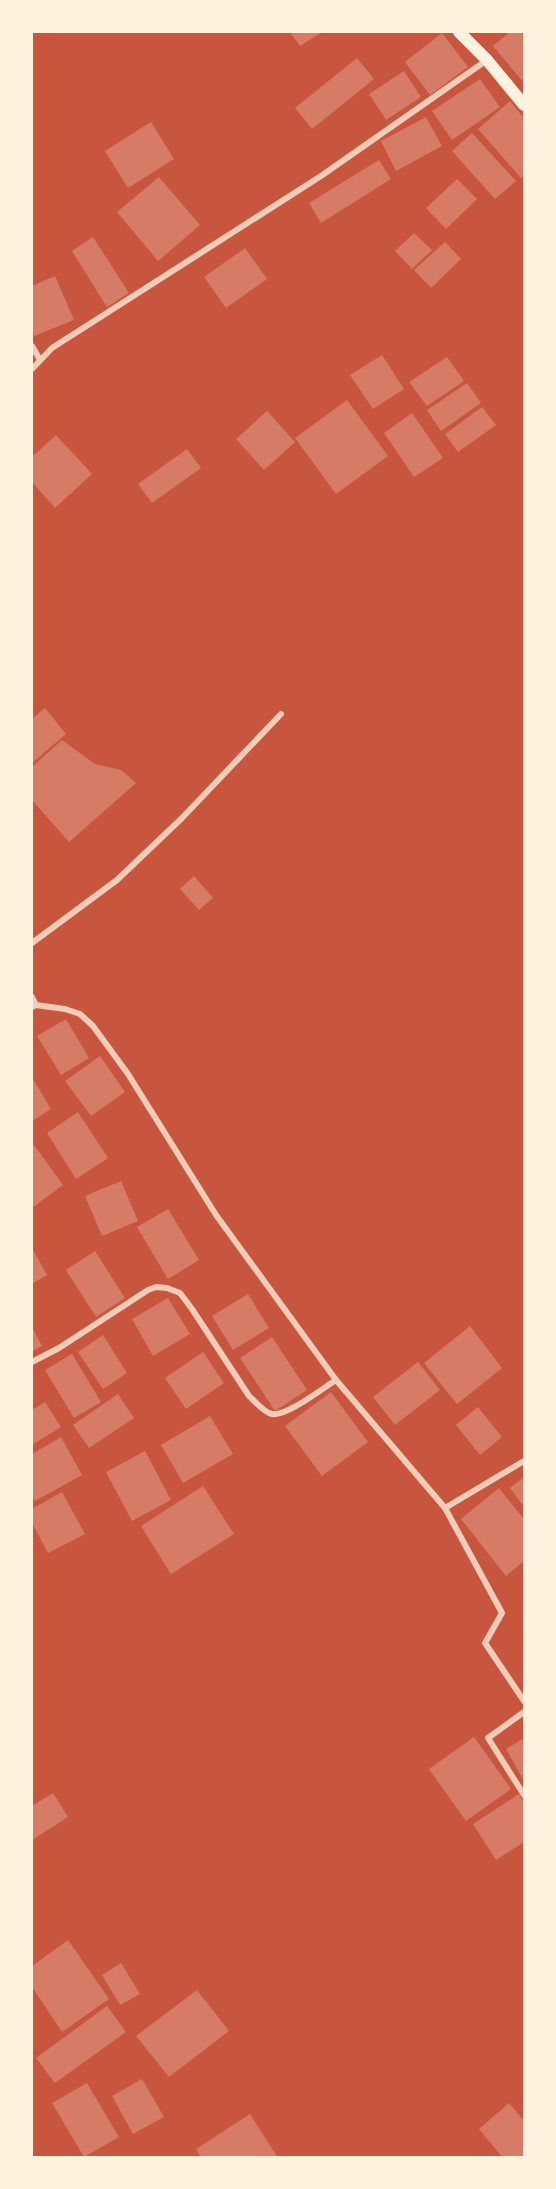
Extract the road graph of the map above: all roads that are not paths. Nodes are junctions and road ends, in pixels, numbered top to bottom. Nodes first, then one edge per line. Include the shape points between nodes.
1 (459, 32) edge
2 (487, 60) junction
3 (525, 105) edge
4 (32, 346) edge
5 (40, 360) junction
6 (32, 369) edge
7 (281, 714) dead end
8 (32, 943) edge
9 (32, 997) edge
10 (34, 1006) edge
11 (32, 1362) edge
12 (336, 1380) junction
13 (525, 1461) edge
14 (445, 1508) junction
15 (525, 1701) edge
16 (525, 1712) edge
17 (525, 1795) edge

1 - 2 main road
2 - 3 main road
2 - 5 street via 321,176 52,348
4 - 5 street
5 - 6 street
7 - 8 street via 117,880
9 - 10 street
10 - 12 street via 80,1014 93,1026 128,1074 216,1215
11 - 12 street via 156,1287 180,1293 261,1408 273,1414 285,1412
12 - 14 street
13 - 14 street
14 - 15 street via 502,1613 485,1643
16 - 17 street via 488,1738

